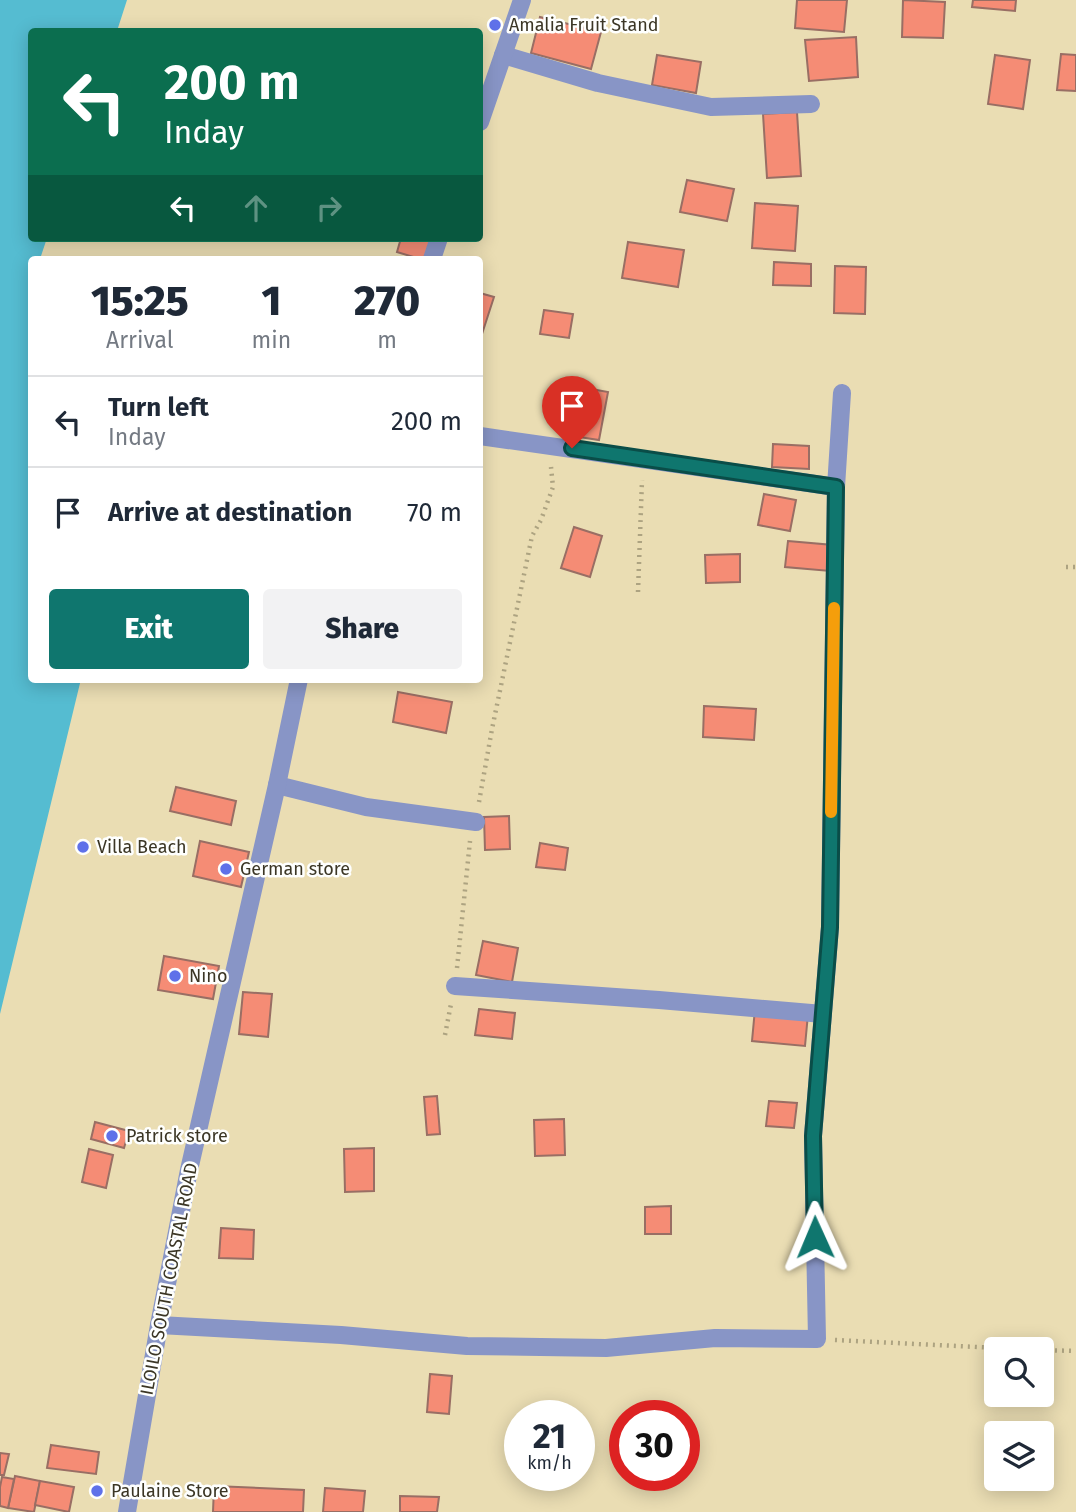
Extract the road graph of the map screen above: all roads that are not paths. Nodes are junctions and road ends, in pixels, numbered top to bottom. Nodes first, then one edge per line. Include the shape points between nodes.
1 (522, 0) edge
2 (503, 55) junction
3 (811, 104) dead end
4 (483, 113) edge
5 (842, 393) dead end
6 (483, 436) edge
7 (836, 487) junction
8 (298, 683) edge
9 (277, 785) junction
10 (476, 822) road end
11 (455, 986) road end
12 (823, 1014) junction
13 (159, 1325) junction
14 (127, 1512) edge

1 - 2 street
2 - 3 street via 598,83 711,107
2 - 4 street
5 - 7 street
6 - 7 street
7 - 12 street via 830,927
8 - 9 street, ILOILO SOUTH COASTAL ROAD
9 - 10 street via 366,807
9 - 13 street, ILOILO SOUTH COASTAL ROAD via 189,1170
11 - 12 street
12 - 13 street via 813,1136 817,1339 715,1338 606,1348 467,1346
13 - 14 street, ILOILO SOUTH COASTAL ROAD

